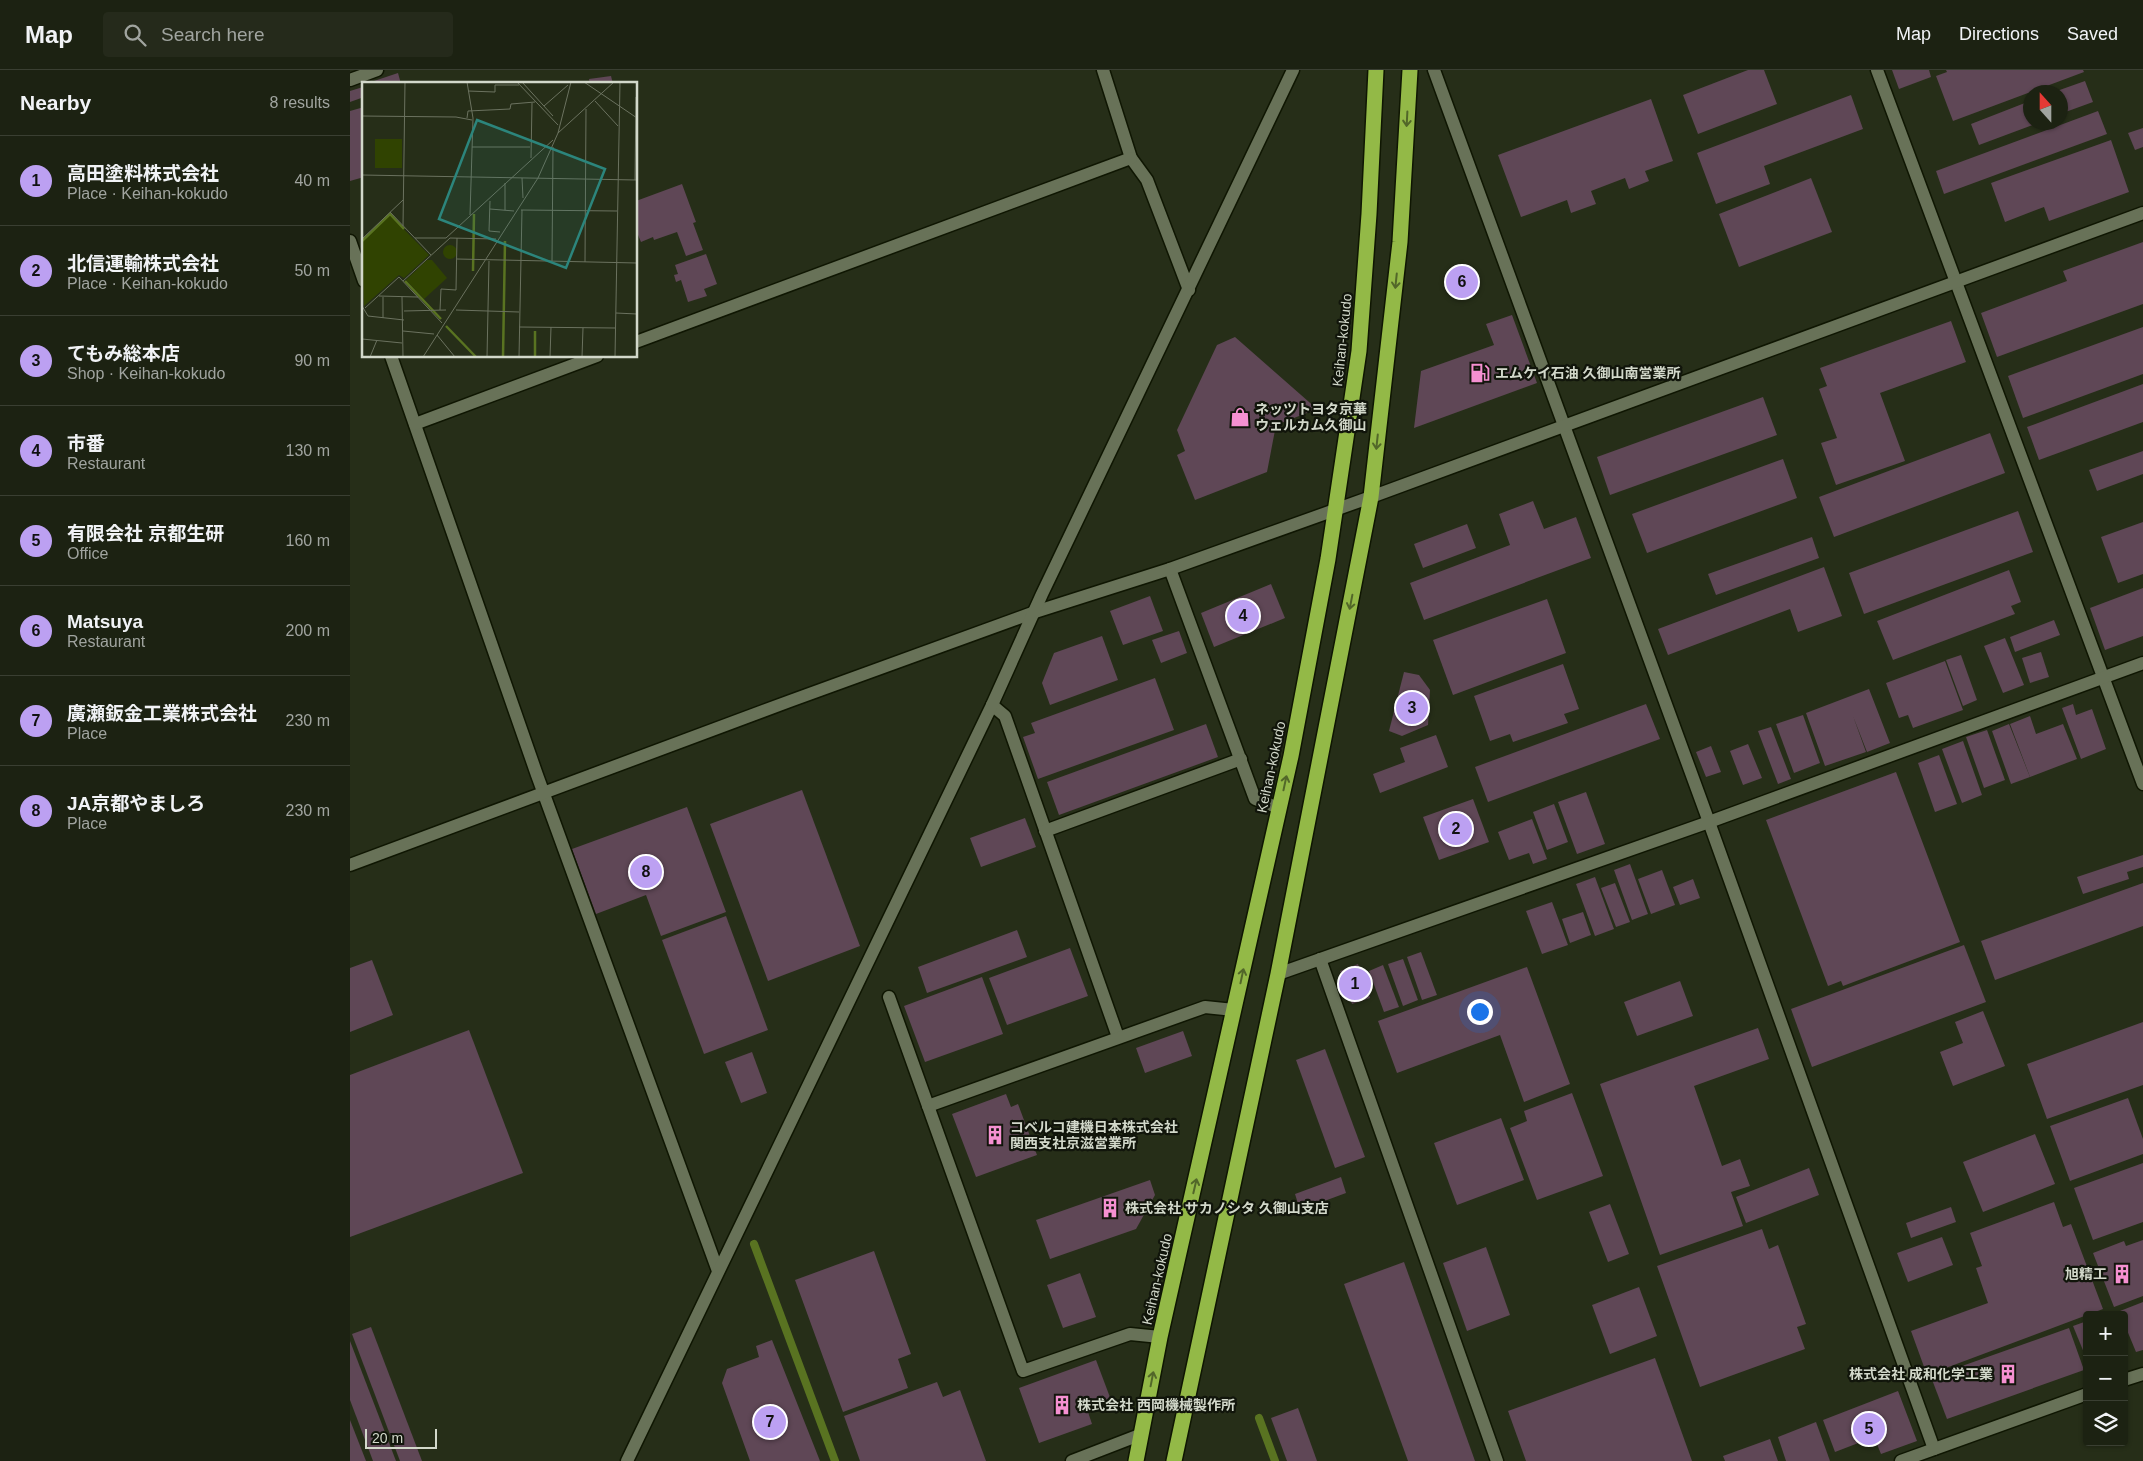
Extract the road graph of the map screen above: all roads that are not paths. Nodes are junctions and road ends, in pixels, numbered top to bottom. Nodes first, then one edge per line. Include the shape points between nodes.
1 (377, 70) edge
2 (1103, 70) edge
3 (1293, 70) edge
4 (1376, 70) edge
5 (1410, 70) edge
6 (1434, 70) edge
7 (1877, 70) edge
8 (350, 80) edge
9 (1131, 158) junction
10 (2143, 213) edge
11 (350, 241) edge
12 (362, 274) edge
13 (1954, 282) junction
14 (1190, 290) junction
15 (638, 341) edge
16 (392, 358) edge
17 (592, 358) edge
18 (415, 424) junction
19 (1564, 426) junction
20 (1371, 497) junction
21 (1335, 510) junction
22 (1170, 569) junction
23 (1035, 612) junction
24 (2143, 663) edge
25 (2103, 678) junction
26 (992, 705) junction
27 (1241, 759) junction
28 (2143, 784) edge
29 (544, 793) junction
30 (1279, 808) junction
31 (1709, 822) junction
32 (1045, 831) junction
33 (350, 865) edge
34 (1320, 959) junction
35 (1278, 974) junction
36 (889, 997) dead end
37 (1234, 1010) junction
38 (1118, 1037) junction
39 (928, 1106) junction
40 (718, 1271) junction
41 (1160, 1337) junction
42 (2143, 1374) edge
43 (2128, 1379) edge
44 (2083, 1395) edge
45 (1142, 1434) junction
46 (1934, 1449) junction
47 (626, 1461) edge
48 (1072, 1461) edge
49 (1136, 1461) edge
50 (1174, 1461) edge
51 (1497, 1461) edge
52 (1901, 1461) edge

1 - 8 street
2 - 9 street
3 - 14 street
4 - 21 highway, Keihan-kokudo via 1370,214 1359,351
5 -> 20 highway via 1400,242
6 - 19 street
7 - 13 street
9 - 14 street via 1146,180
9 - 15 street
10 - 13 street
11 - 12 street
13 - 19 street
13 - 25 street
14 - 23 street
16 - 18 street
17 - 18 street
18 - 29 street
19 - 20 street
19 - 31 street
20 - 21 street
20 -> 35 highway
21 - 22 street
30 -> 21 highway, Keihan-kokudo
22 - 23 street
22 - 27 street
23 - 26 street
23 - 29 street
24 - 25 street
25 - 28 street
25 - 31 street
26 - 32 street via 1005,716
26 - 40 street
27 - 30 street via 1255,799
27 - 32 street
29 - 33 street
29 - 40 street
37 -> 30 highway, Keihan-kokudo
31 - 34 street
31 - 46 street
32 - 38 street
34 - 35 street
34 - 51 street
35 - 50 highway
36 - 39 street
37 - 38 street via 1205,1007
41 -> 37 highway, Keihan-kokudo
38 - 39 street
39 - 41 street via 1023,1371 1130,1334
40 - 47 street
45 -> 41 highway, Keihan-kokudo
42 - 43 street
44 - 46 street
45 - 48 street
45 - 49 highway, Keihan-kokudo
46 - 52 street

